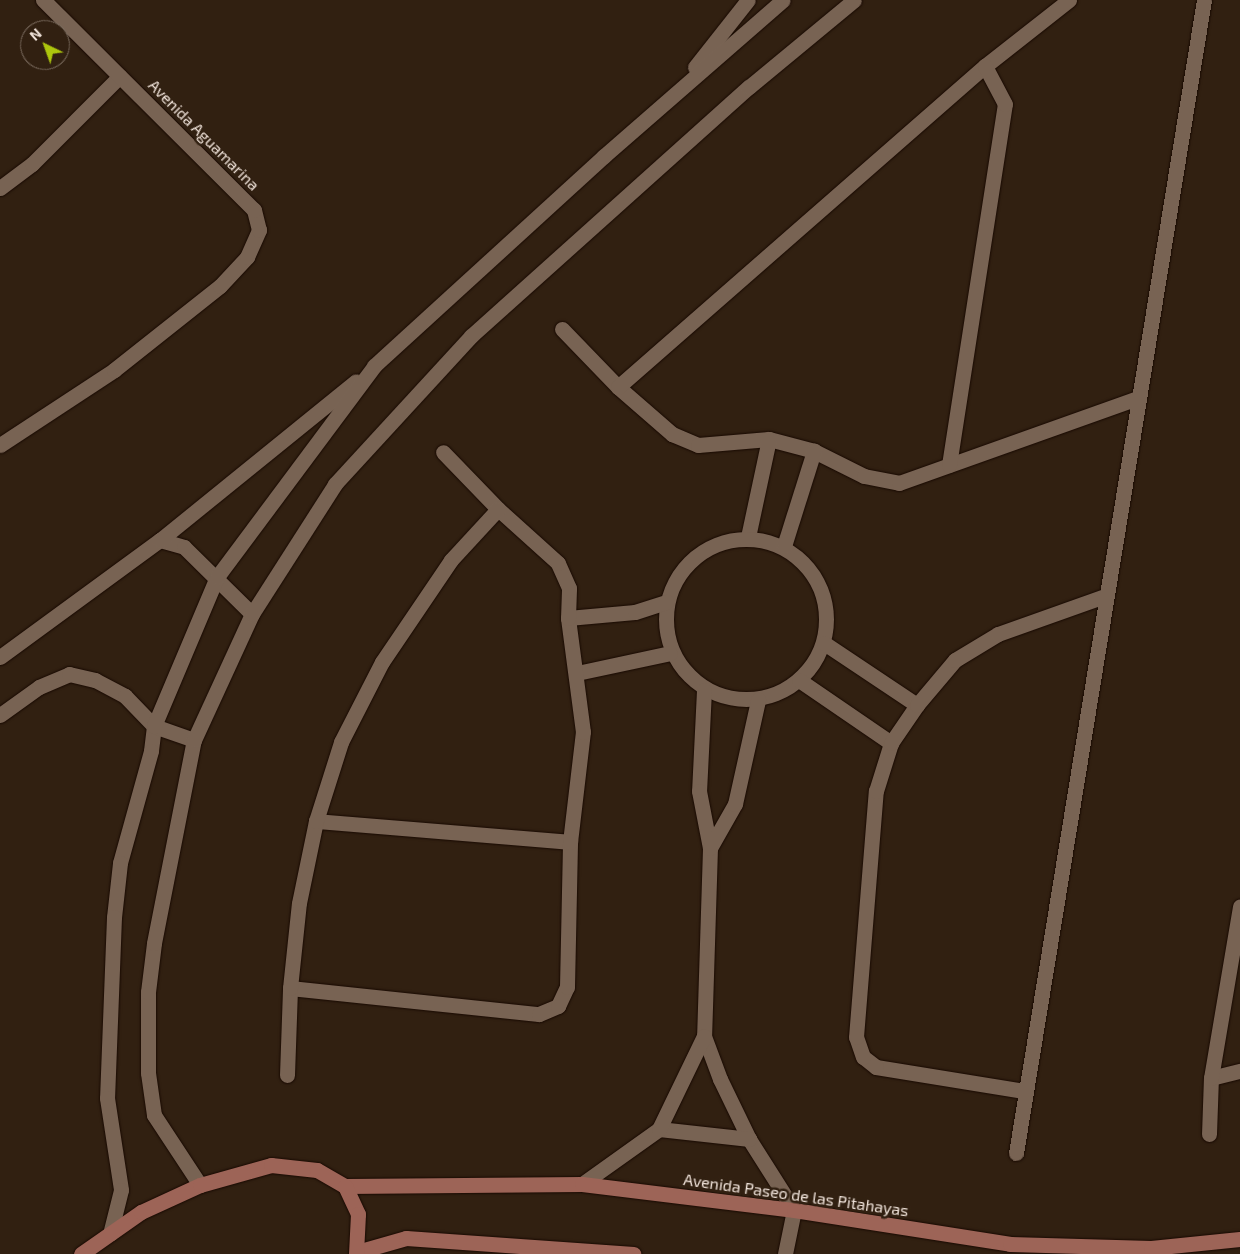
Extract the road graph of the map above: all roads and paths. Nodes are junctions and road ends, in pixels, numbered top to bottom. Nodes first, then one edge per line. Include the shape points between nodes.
1 (43, 0) edge
2 (748, 0) edge
3 (783, 0) edge
4 (854, 0) edge
5 (1069, 0) edge
6 (1204, 0) edge
7 (985, 66) junction
8 (120, 76) junction
9 (672, 97) junction
10 (0, 188) edge
11 (562, 329) dead end
12 (374, 366) junction
13 (618, 387) junction
14 (1138, 398) junction
15 (769, 439) junction
16 (0, 445) edge
17 (814, 451) junction
18 (443, 452) dead end
19 (949, 465) junction
20 (498, 510) junction
21 (748, 537) junction
22 (160, 540) junction
23 (784, 546) junction
24 (217, 577) junction
25 (1105, 596) junction
26 (666, 602) junction
27 (252, 614) junction
28 (568, 618) junction
29 (824, 643) junction
30 (670, 653) junction
31 (0, 657) edge
32 (577, 673) junction
33 (799, 680) junction
34 (704, 690) junction
35 (758, 700) junction
36 (917, 705) junction
37 (0, 715) edge
38 (154, 726) junction
39 (194, 740) junction
40 (891, 743) junction
41 (316, 821) junction
42 (570, 842) junction
43 (710, 848) junction
44 (1240, 906) edge
45 (290, 988) junction
46 (704, 1036) junction
47 (1240, 1071) edge
48 (287, 1075) dead end
49 (1212, 1078) junction
50 (1024, 1091) junction
51 (659, 1129) junction
52 (1208, 1134) dead end
53 (749, 1139) junction
54 (1016, 1153) dead end
55 (582, 1184) junction
56 (200, 1185) junction
57 (345, 1186) junction
58 (794, 1210) junction
59 (110, 1234) junction
60 (1240, 1239) edge
61 (357, 1253) edge
62 (81, 1254) edge
63 (633, 1254) edge
64 (785, 1254) edge

1 - 8 street, Avenida Aguamarina
2 - 9 street
3 - 9 street
4 - 27 street via 749,87 471,336 335,484
5 - 7 street
6 - 14 street
7 - 13 street
7 - 19 street via 1006,104
8 - 10 street via 32,164
8 - 16 street, Avenida Aguamarina via 254,210 259,230 247,257 220,286 114,370
9 - 12 street
11 - 13 street
12 - 22 street
12 - 24 street
13 - 15 street via 672,434 698,445
14 - 19 street
14 - 25 street
15 - 17 street
15 - 21 street
17 - 19 street via 864,476 899,483
17 - 23 street
18 - 20 street
20 - 28 street via 558,563 569,588
20 - 41 street via 451,560 382,662 341,742
21 - 23 street
21 - 26 street via 711,545 682,568
22 - 24 street via 184,547
22 - 31 street
23 - 29 street via 812,571 827,606
24 - 27 street
24 - 38 street
25 - 36 street via 998,634 954,660
25 - 50 street
26 - 28 street via 635,612
26 - 30 street
27 - 39 street
28 - 32 street
29 - 33 street via 814,663
29 - 36 street
30 - 32 street
30 - 34 street
32 - 42 street via 583,732
33 - 35 street via 780,693
33 - 40 street
34 - 35 street via 729,698
34 - 43 street via 699,792
35 - 43 street via 734,804
36 - 40 street
37 - 38 street via 39,687 69,674 95,680 125,696
38 - 39 street
38 - 59 street via 151,751 120,862 114,918 108,1098 121,1190
39 - 56 street via 154,943 148,992 148,1073 154,1115
40 - 50 street via 876,791 856,1037 863,1057 876,1067
41 - 42 street
41 - 45 street via 299,903
42 - 45 street via 567,987 558,1006 539,1014
43 - 46 street
44 - 49 street
45 - 48 street
46 - 51 street
46 - 53 street
47 - 49 street
49 - 52 street
50 - 54 street
51 - 53 street
51 - 55 street
53 - 58 street
55 - 57 street, Avenida Paseo de las Pitahayas
55 - 58 street, Avenida Paseo de las Pitahayas
56 - 57 street via 271,1165 317,1170
56 - 59 street via 142,1212
57 - 61 street via 358,1214
58 - 60 street, Avenida Paseo de las Pitahayas via 1010,1244 1151,1248
58 - 64 street
59 - 62 street
61 - 63 street via 406,1238

